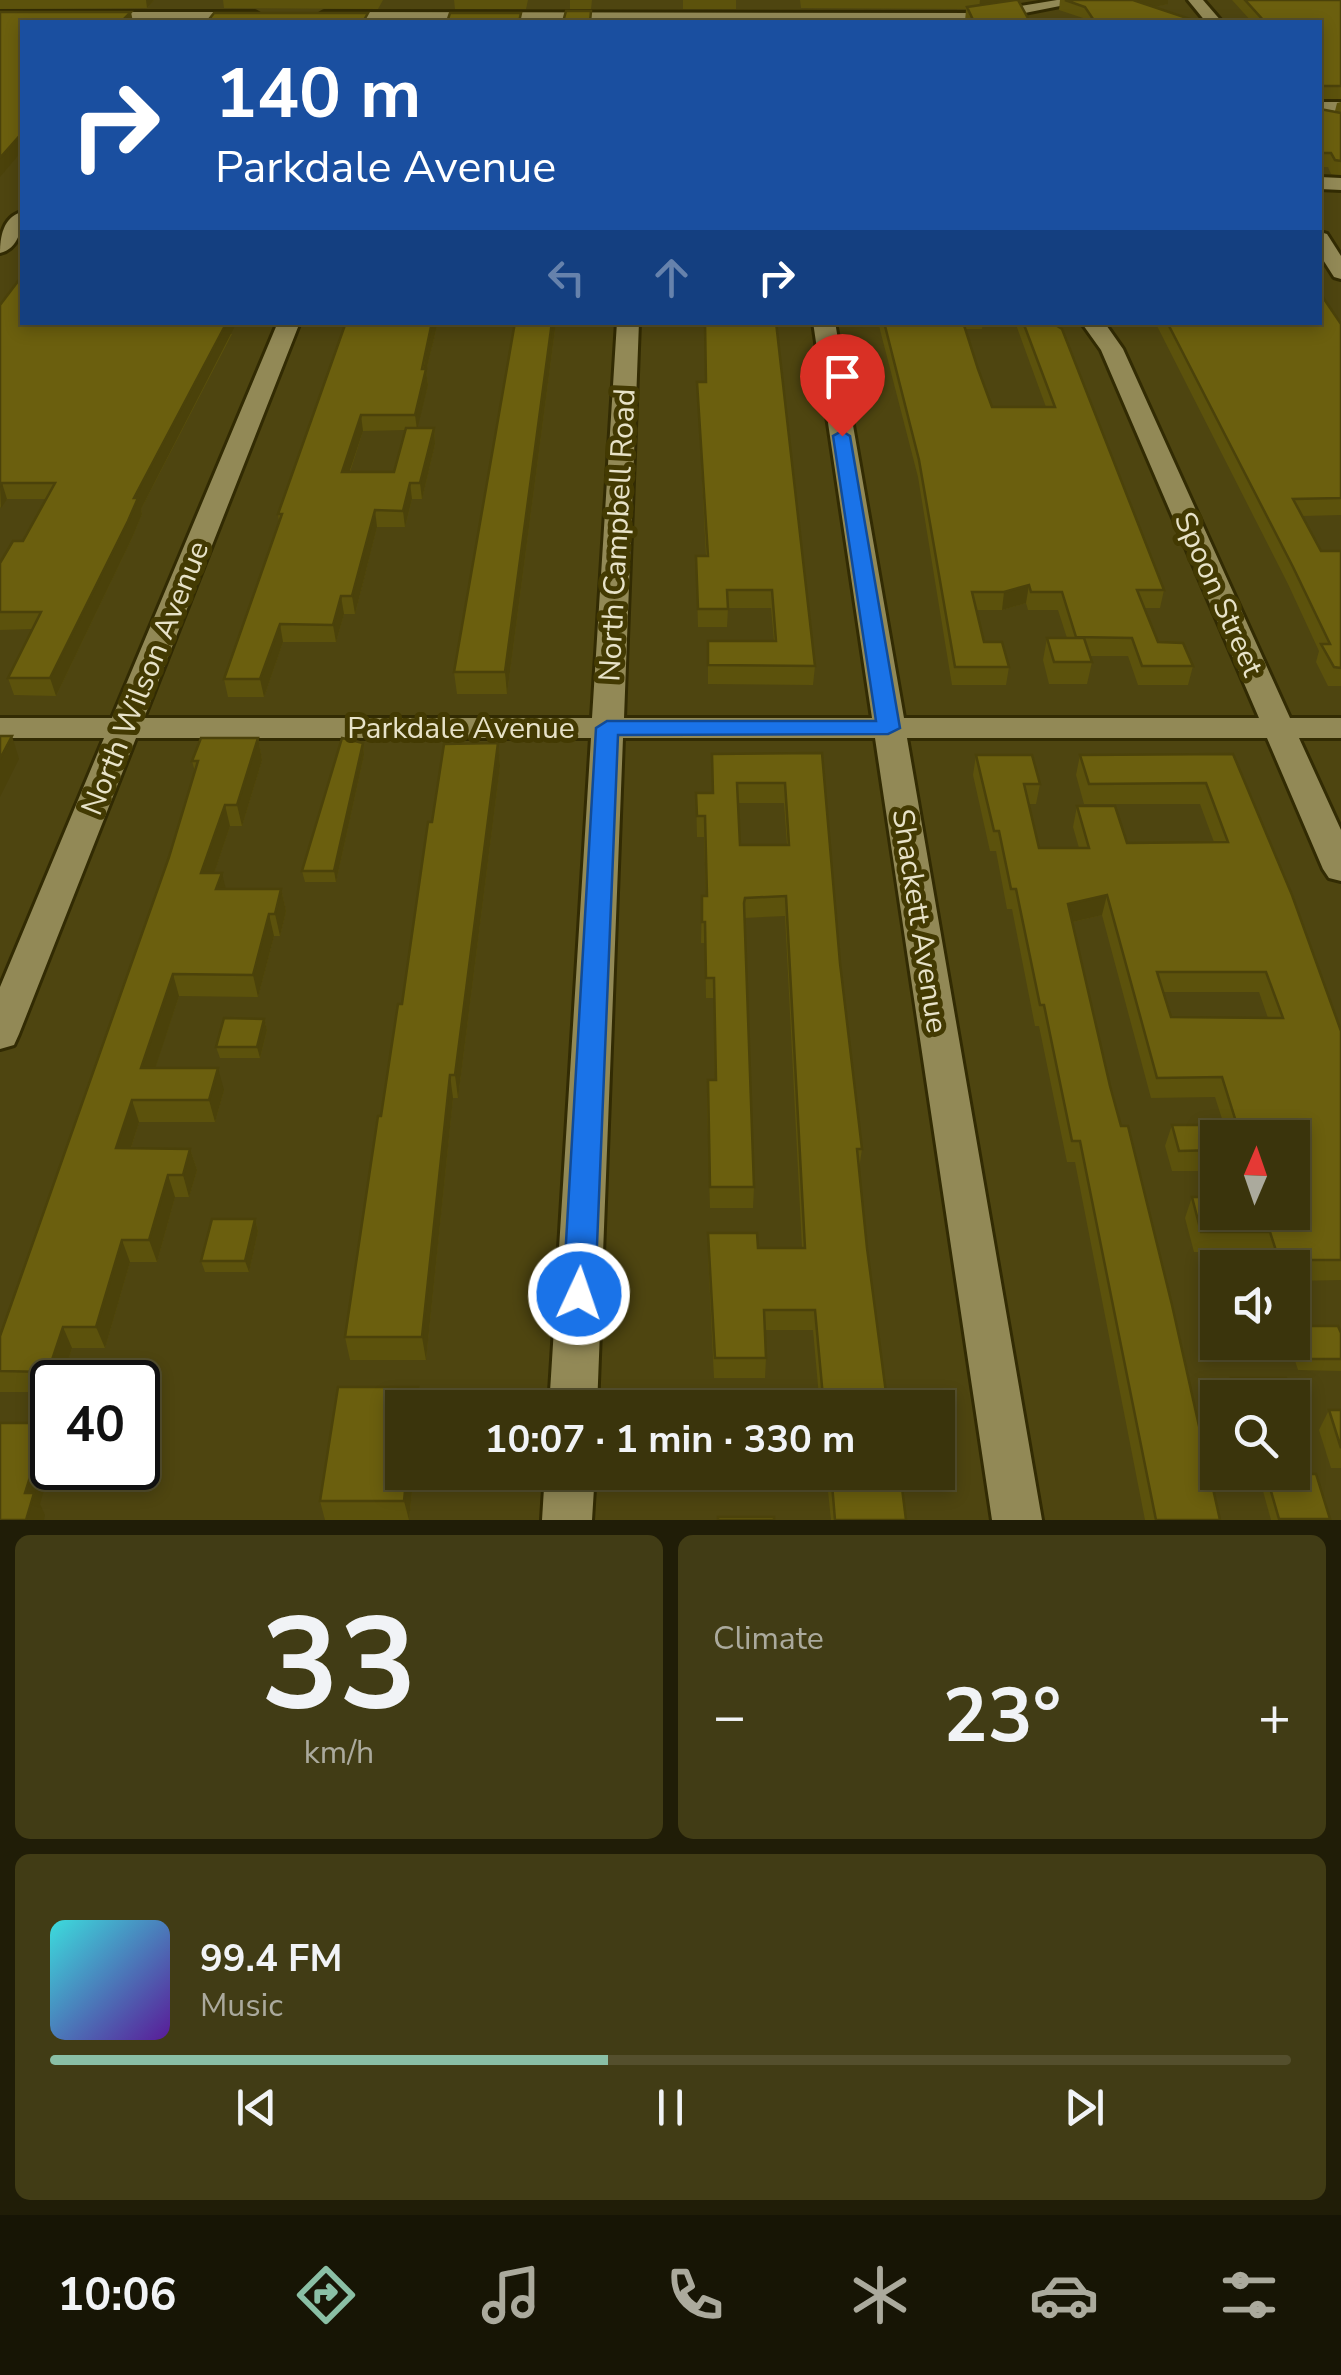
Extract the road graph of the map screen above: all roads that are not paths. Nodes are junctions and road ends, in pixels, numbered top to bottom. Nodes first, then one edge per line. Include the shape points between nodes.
1 (190, 0) edge
2 (764, 0) edge
3 (1083, 0) edge
4 (1195, 0) edge
5 (1027, 12) junction
6 (414, 13) edge
7 (641, 13) edge
8 (0, 16) edge
9 (274, 16) edge
10 (312, 16) edge
11 (767, 18) junction
12 (176, 19) edge
13 (1044, 20) edge
14 (1212, 20) edge
15 (20, 221) edge
16 (1322, 242) edge
17 (0, 246) edge
18 (1341, 273) edge
19 (288, 325) edge
20 (628, 325) edge
21 (824, 325) edge
22 (1094, 325) edge
23 (0, 728) edge
24 (124, 728) junction
25 (607, 728) junction
26 (888, 728) junction
27 (1278, 728) junction
28 (1341, 728) edge
29 (1341, 869) edge
30 (0, 1034) edge
31 (574, 1390) edge
32 (569, 1490) edge
33 (568, 1520) edge
34 (1017, 1520) edge

1 - 12 street
2 - 11 street
3 - 5 street
4 - 14 street
5 - 11 street
5 - 13 street
6 - 7 street
6 - 10 street
7 - 11 street
8 - 12 street
9 - 12 street
15 - 17 street
16 - 18 street
19 - 24 street, North Wilson Avenue
20 - 25 street, North Campbell Road
21 - 26 street, Shackett Avenue
22 - 27 street, Spoon Street via 1112,348
23 - 24 street, Parkdale Avenue
24 - 25 street, Parkdale Avenue
24 - 30 street, North Wilson Avenue
25 - 26 street, Parkdale Avenue
25 - 31 street, North Campbell Road
26 - 27 street, Parkdale Avenue
26 - 34 street, Shackett Avenue
27 - 28 street, Parkdale Avenue
27 - 29 street, Spoon Street
32 - 33 street

